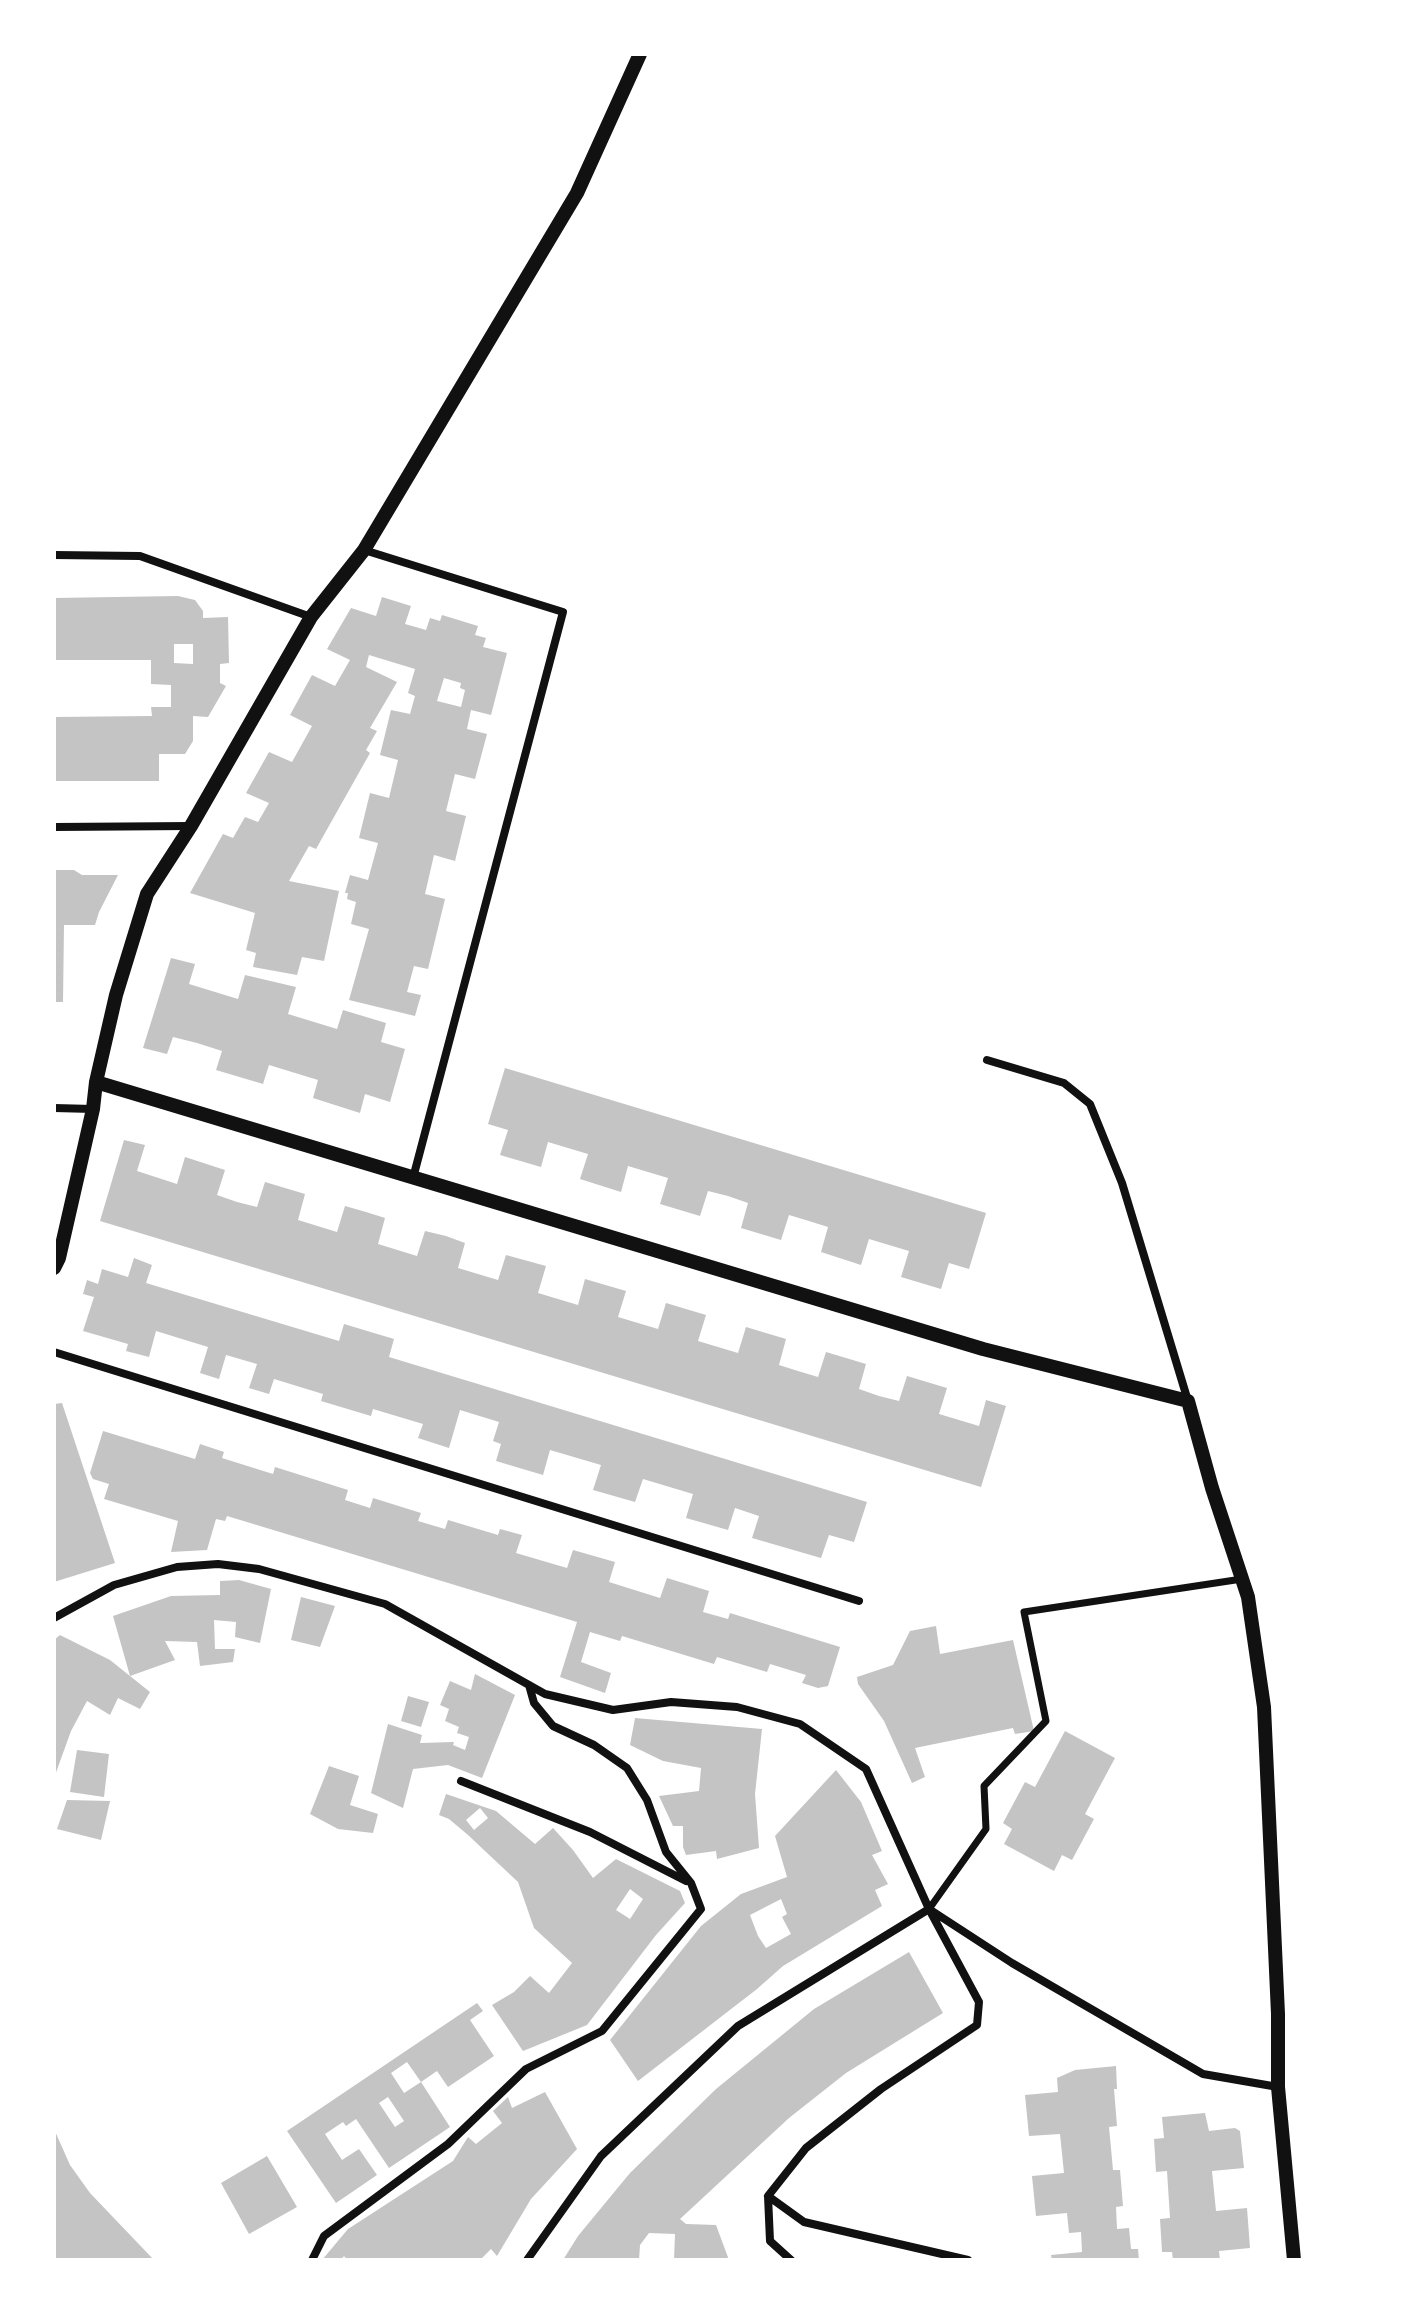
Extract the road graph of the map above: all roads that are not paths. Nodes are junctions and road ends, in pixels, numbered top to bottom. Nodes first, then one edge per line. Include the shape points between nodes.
1 (640, 54) edge
2 (364, 550) junction
3 (54, 555) edge
4 (311, 617) junction
5 (191, 826) junction
6 (54, 827) edge
7 (987, 1060) dead end
8 (96, 1082) junction
9 (54, 1108) edge
10 (93, 1109) junction
11 (413, 1179) junction
12 (54, 1268) edge
13 (54, 1352) edge
14 (1188, 1401) junction
15 (1242, 1579) junction
16 (859, 1601) dead end
17 (54, 1618) edge
18 (529, 1685) junction
19 (461, 1781) dead end
20 (691, 1883) junction
21 (929, 1909) junction
22 (1278, 2087) junction
23 (768, 2196) junction
24 (312, 2260) edge
25 (527, 2260) edge
26 (791, 2260) edge
27 (968, 2260) edge
28 (1294, 2260) edge

1 - 2 street via 577,193
2 - 4 street
2 - 11 street via 563,612
3 - 4 street via 140,556
4 - 5 street
5 - 6 street
5 - 8 street via 147,894
7 - 14 street via 1064,1083 1090,1104 1122,1183
8 - 10 street
8 - 11 street
9 - 10 street
10 - 12 street
11 - 14 street via 983,1349
13 - 16 street
14 - 15 street
15 - 21 street via 1024,1612 1046,1721 984,1786 986,1829
15 - 22 street via 1264,1707
17 - 18 street via 114,1585 177,1567 259,1569 385,1604
18 - 20 street via 534,1703 553,1726 627,1768 647,1800 666,1852
18 - 21 street via 545,1694 613,1710 671,1702 737,1707 800,1724 866,1769
19 - 20 street via 590,1832
20 - 24 street via 701,1909 602,2031 526,2069 448,2144 324,2236
21 - 22 street via 1203,2074
21 - 23 street via 979,2002 977,2025 881,2089 806,2148
21 - 25 street via 738,2026 601,2156
22 - 28 street
23 - 26 street via 770,2241
23 - 27 street via 804,2222

